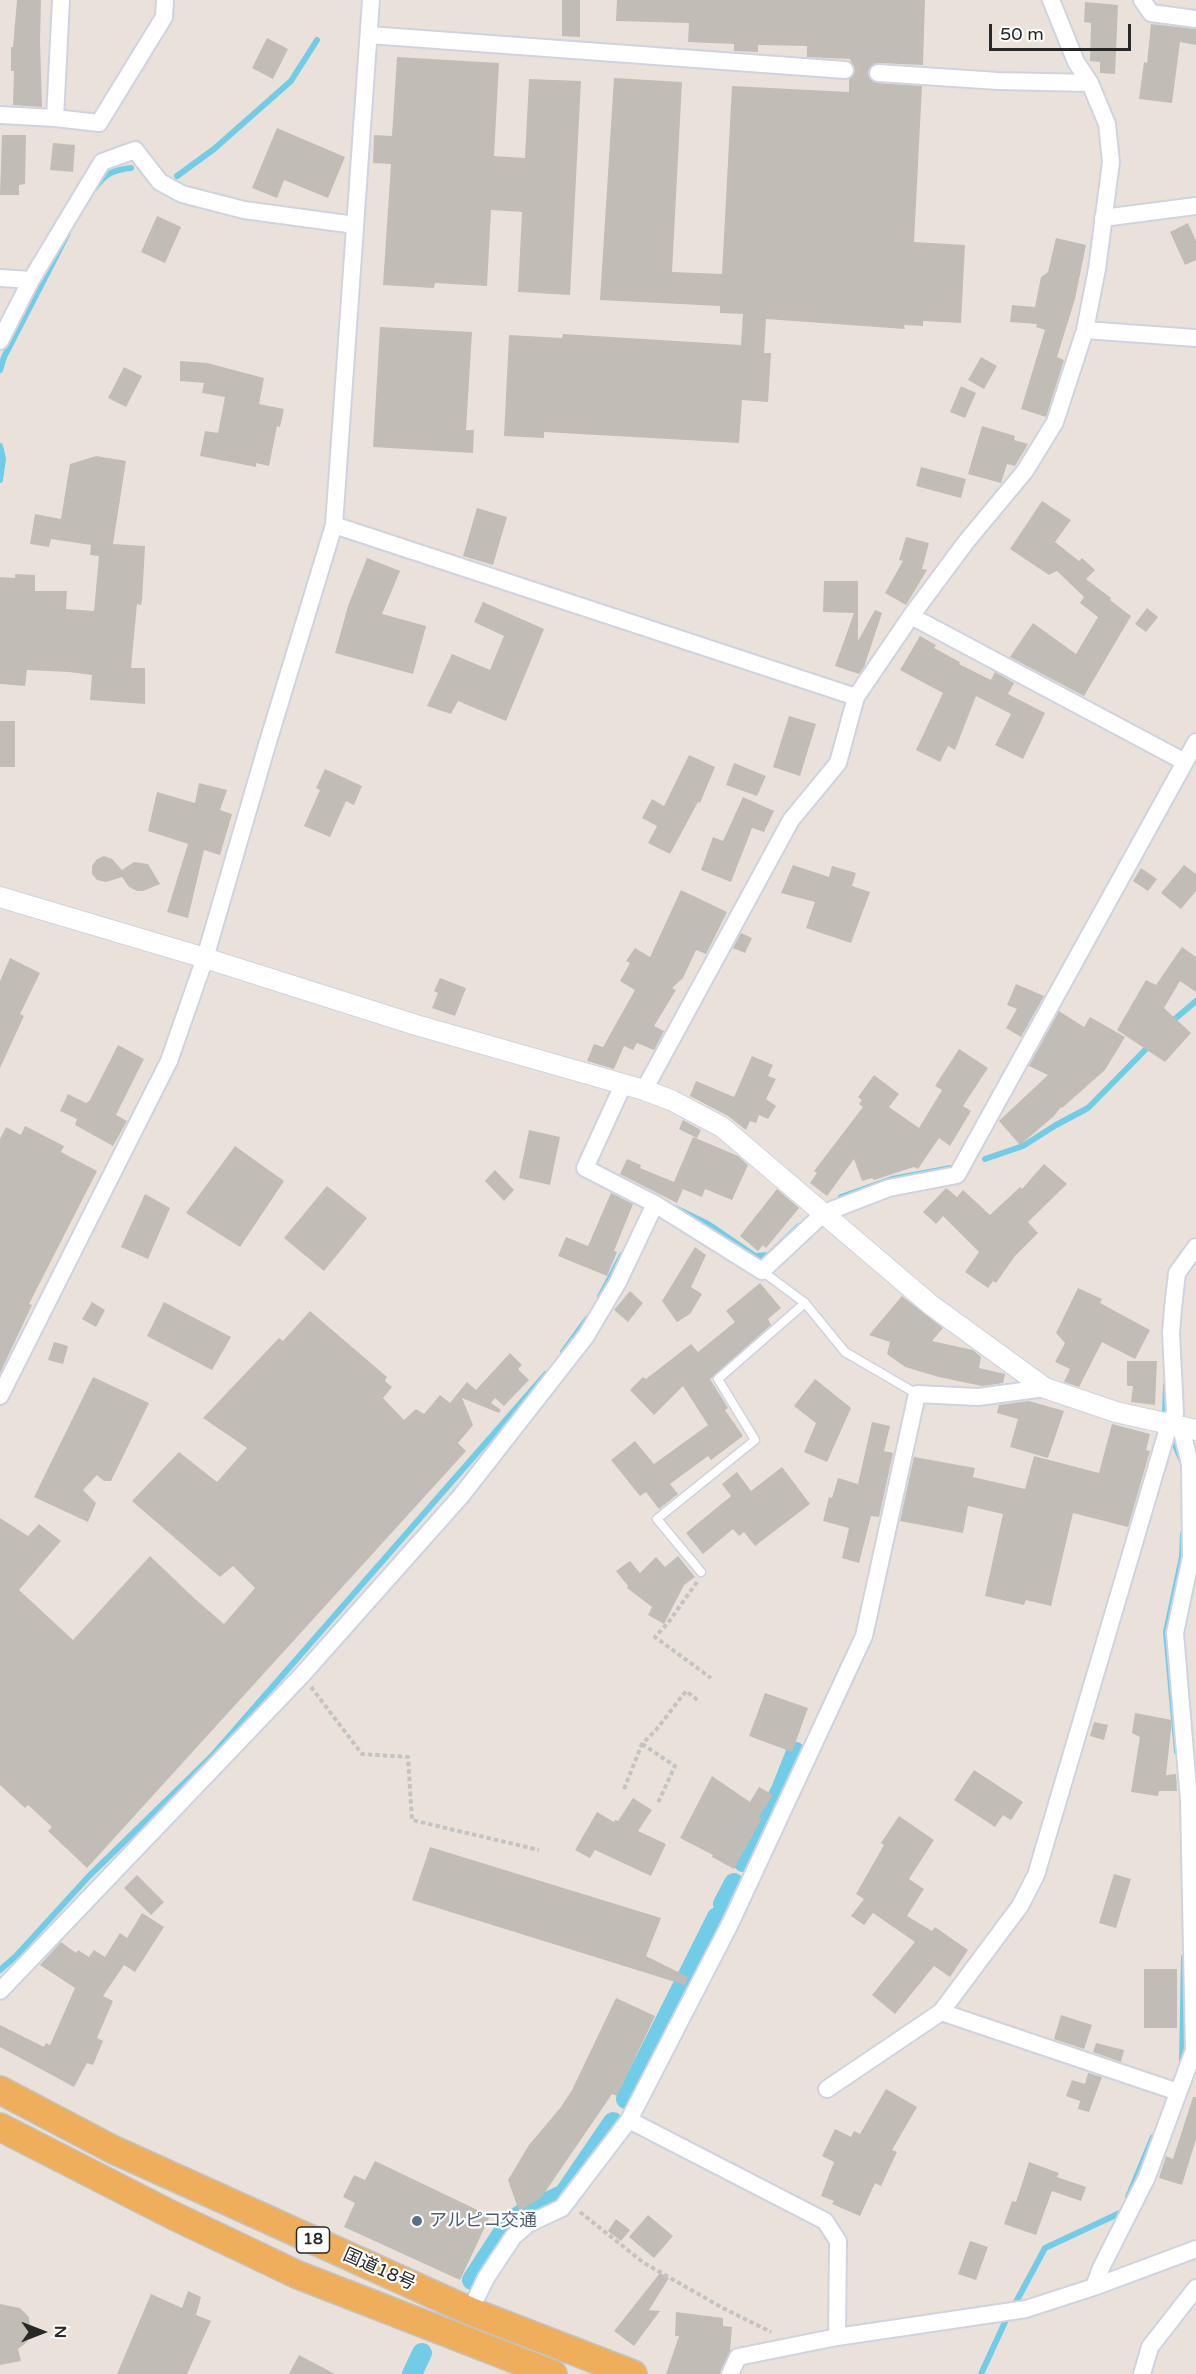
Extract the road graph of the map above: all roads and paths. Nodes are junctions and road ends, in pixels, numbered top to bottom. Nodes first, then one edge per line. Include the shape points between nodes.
1 (61, 0) edge
2 (165, 0) edge
3 (371, 0) edge
4 (1051, 0) edge
5 (1142, 0) edge
6 (1196, 19) edge
7 (369, 35) junction
8 (845, 70) tunnel mouth
9 (878, 72) tunnel mouth
10 (1090, 84) junction
11 (0, 115) edge
12 (55, 118) junction
13 (1196, 206) edge
14 (1103, 218) junction
15 (355, 225) junction
16 (0, 278) edge
17 (31, 280) junction
18 (1085, 330) junction
19 (1196, 338) edge
20 (0, 341) edge
21 (334, 525) junction
22 (911, 616) junction
23 (856, 697) junction
24 (1196, 742) edge
25 (1185, 762) junction
26 (0, 897) edge
27 (205, 958) junction
28 (623, 1085) junction
29 (644, 1090) junction
30 (655, 1204) junction
31 (824, 1213) junction
32 (1196, 1247) edge
33 (762, 1271) junction
34 (805, 1303) junction
35 (1045, 1388) junction
36 (917, 1394) junction
37 (0, 1396) edge
38 (1182, 1427) edge
39 (701, 1572) joint
40 (302, 1675) junction
41 (711, 1678) dead end
42 (700, 1702) dead end
43 (642, 1744) junction
44 (624, 1789) dead end
45 (657, 1805) dead end
46 (538, 1850) dead end
47 (0, 1991) edge
48 (941, 2012) junction
49 (827, 2089) dead end
50 (0, 2090) edge
51 (1178, 2092) junction
52 (629, 2120) junction
53 (0, 2127) edge
54 (567, 2202) junction
55 (1196, 2249) edge
56 (1094, 2287) junction
57 (1196, 2289) edge
58 (470, 2311) junction
59 (837, 2337) junction
60 (796, 2344) junction
61 (553, 2374) edge
62 (633, 2374) edge
63 (730, 2374) edge
64 (1142, 2374) edge

1 - 12 street
2 - 12 street via 164,17 99,123
3 - 7 street
4 - 10 street via 1076,62
5 - 6 street via 1151,13
7 - 8 street
7 - 15 street
9 - 10 street
10 - 14 street via 1107,124 1111,162
11 - 12 street
13 - 14 street
14 - 18 street
15 - 17 street via 244,210 182,194 160,182 135,150 102,162
15 - 21 street
16 - 17 street
17 - 20 street
18 - 19 street
18 - 22 street via 1055,422 1025,471
21 - 23 street
21 - 27 street
22 - 23 street
22 - 25 street
23 - 29 street via 837,763 791,820
24 - 25 street
25 - 31 street via 957,1175 889,1188
26 - 27 street
27 - 28 street
27 - 37 street via 169,1061
28 - 29 street
28 - 30 street via 585,1168
29 - 31 street via 722,1127
30 - 33 street
30 - 40 street via 618,1282 586,1336 461,1496
31 - 33 street
31 - 35 street via 931,1305
32 - 38 street via 1177,1273 1171,1333 1175,1413
33 - 34 lane
34 - 36 lane via 845,1352
34 - 39 lane via 718,1379 756,1440 657,1519
35 - 36 street via 978,1396
35 - 38 street via 1116,1412
36 - 52 street via 864,1636 730,1924
38 - 48 street via 1036,1875 1020,1905
38 - 51 street via 1190,1464 1191,1557 1175,1633 1189,1800 1194,2050
39 - 41 path via 703,1575 655,1637
40 - 46 path via 362,1754 408,1757 412,1820
40 - 47 street
42 - 43 path via 686,1691
43 - 44 path
43 - 45 path via 675,1766
48 - 49 street
48 - 51 street
50 - 58 highway, 国道18号 / 18 via 112,2149
51 - 56 street via 1147,2177
52 - 54 street
52 - 59 street via 825,2222 837,2241
53 - 61 highway, 国道18号 / 18 via 298,2275
54 - 58 street via 513,2237
54 - 60 path via 644,2263
55 - 56 street
56 - 59 street via 1026,2308
57 - 64 street via 1150,2347
58 - 62 highway, 国道18号 / 18
59 - 60 street
60 - 63 street via 738,2357

